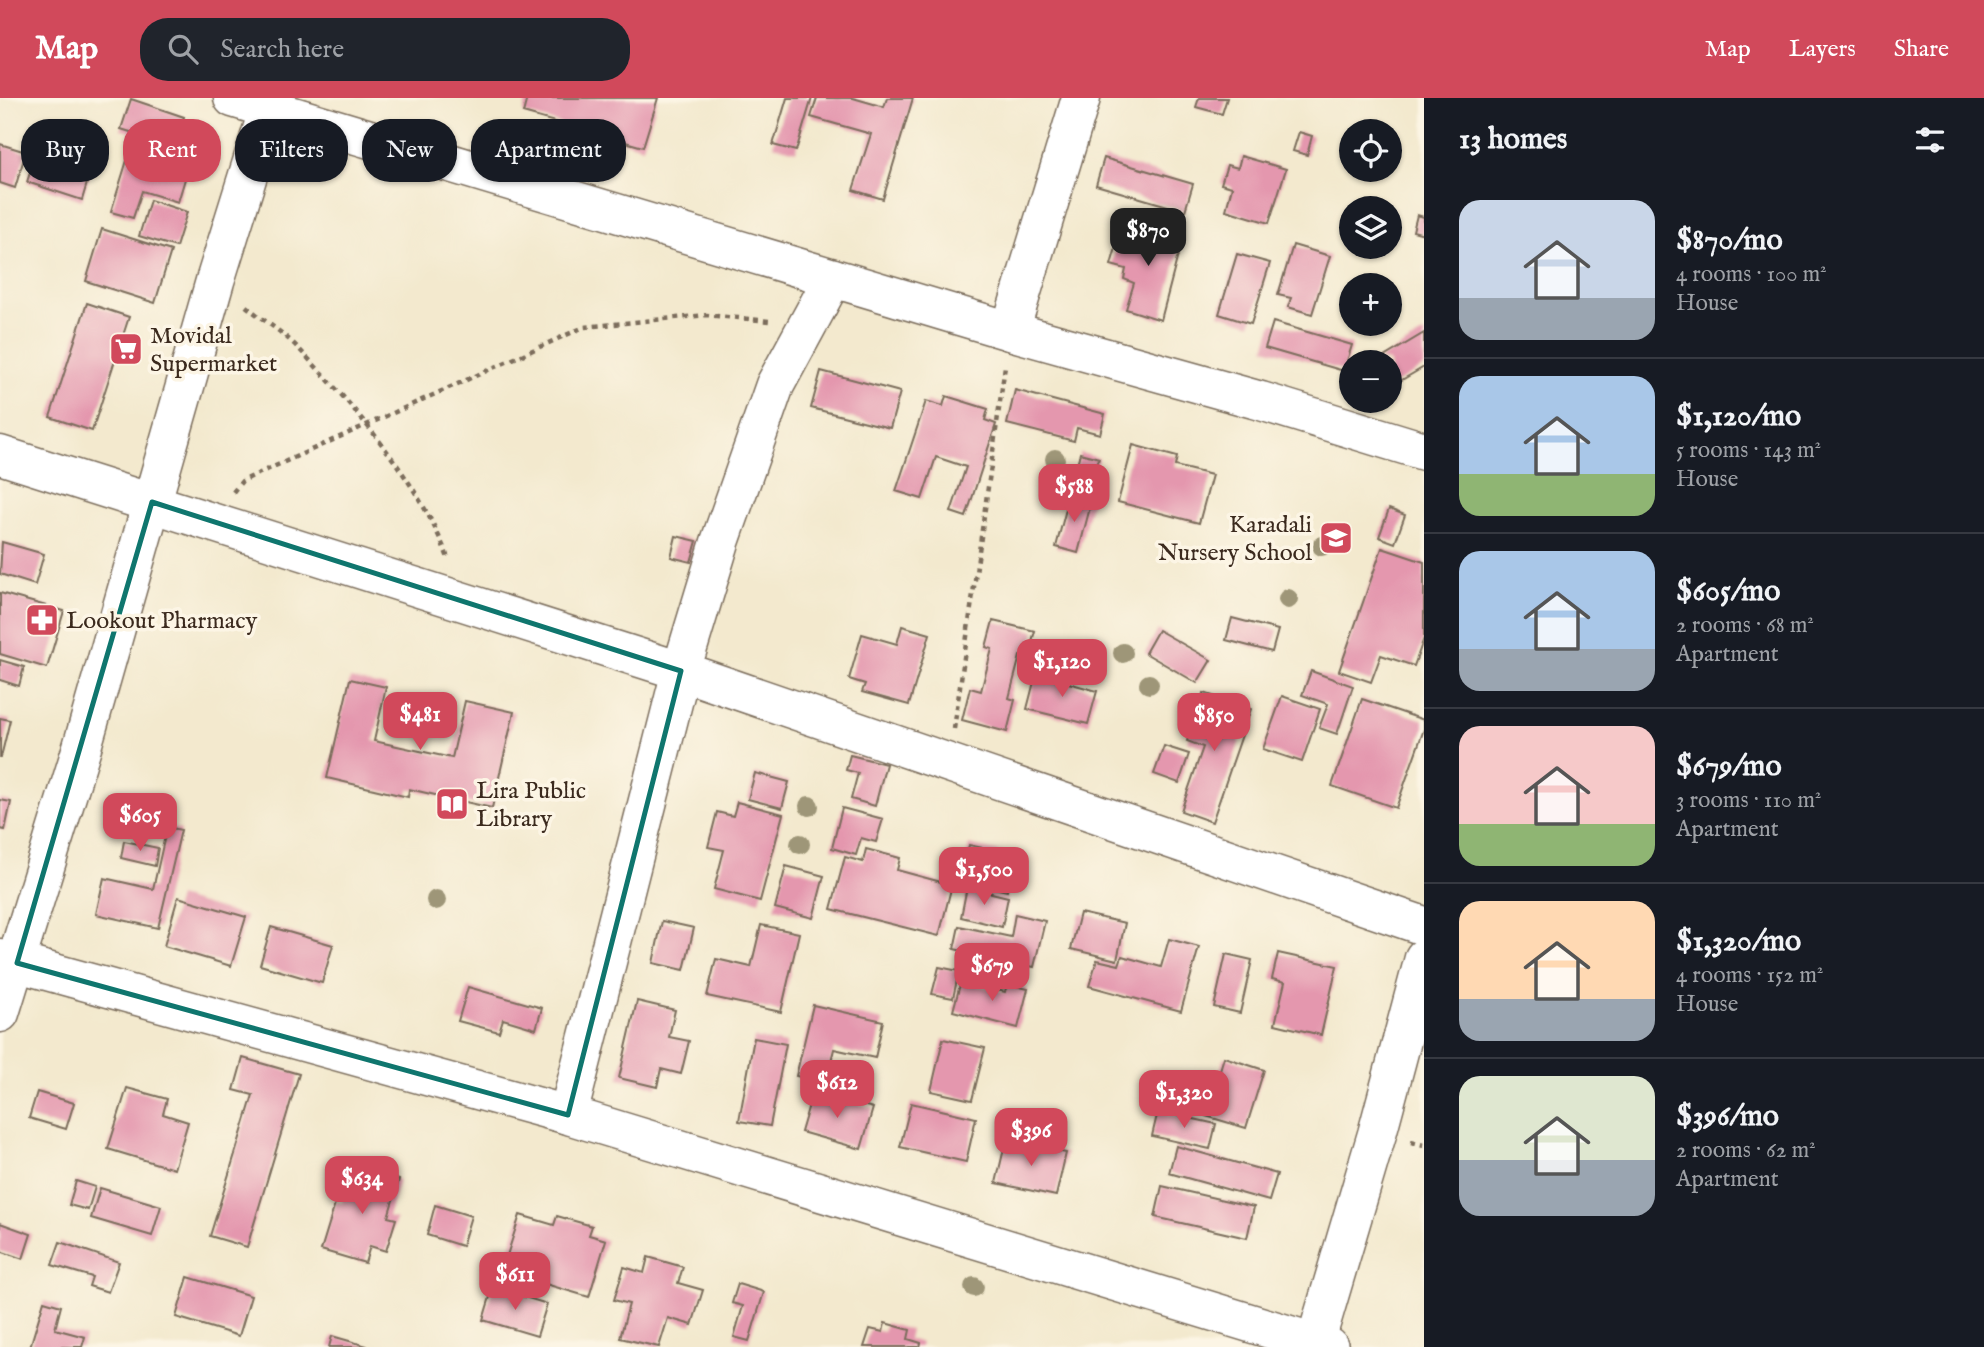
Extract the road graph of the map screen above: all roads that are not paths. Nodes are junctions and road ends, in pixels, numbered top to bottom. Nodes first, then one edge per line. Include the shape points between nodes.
1 (233, 98) edge
2 (1081, 98) edge
3 (271, 103) edge
4 (833, 278) junction
5 (1010, 331) junction
6 (1424, 451) edge
7 (0, 455) edge
8 (152, 502) junction
9 (681, 671) junction
10 (1424, 926) edge
11 (1424, 958) edge
12 (8, 961) edge
13 (0, 1013) edge
14 (568, 1115) junction
15 (1320, 1345) edge

1 - 3 street
2 - 5 street
3 - 4 street
3 - 8 street
4 - 5 street
4 - 9 street via 775,385 749,452
5 - 6 street
7 - 8 street
8 - 9 street
8 - 12 street
9 - 10 street
9 - 14 street
11 - 15 street
12 - 13 street
12 - 14 street
14 - 15 street

